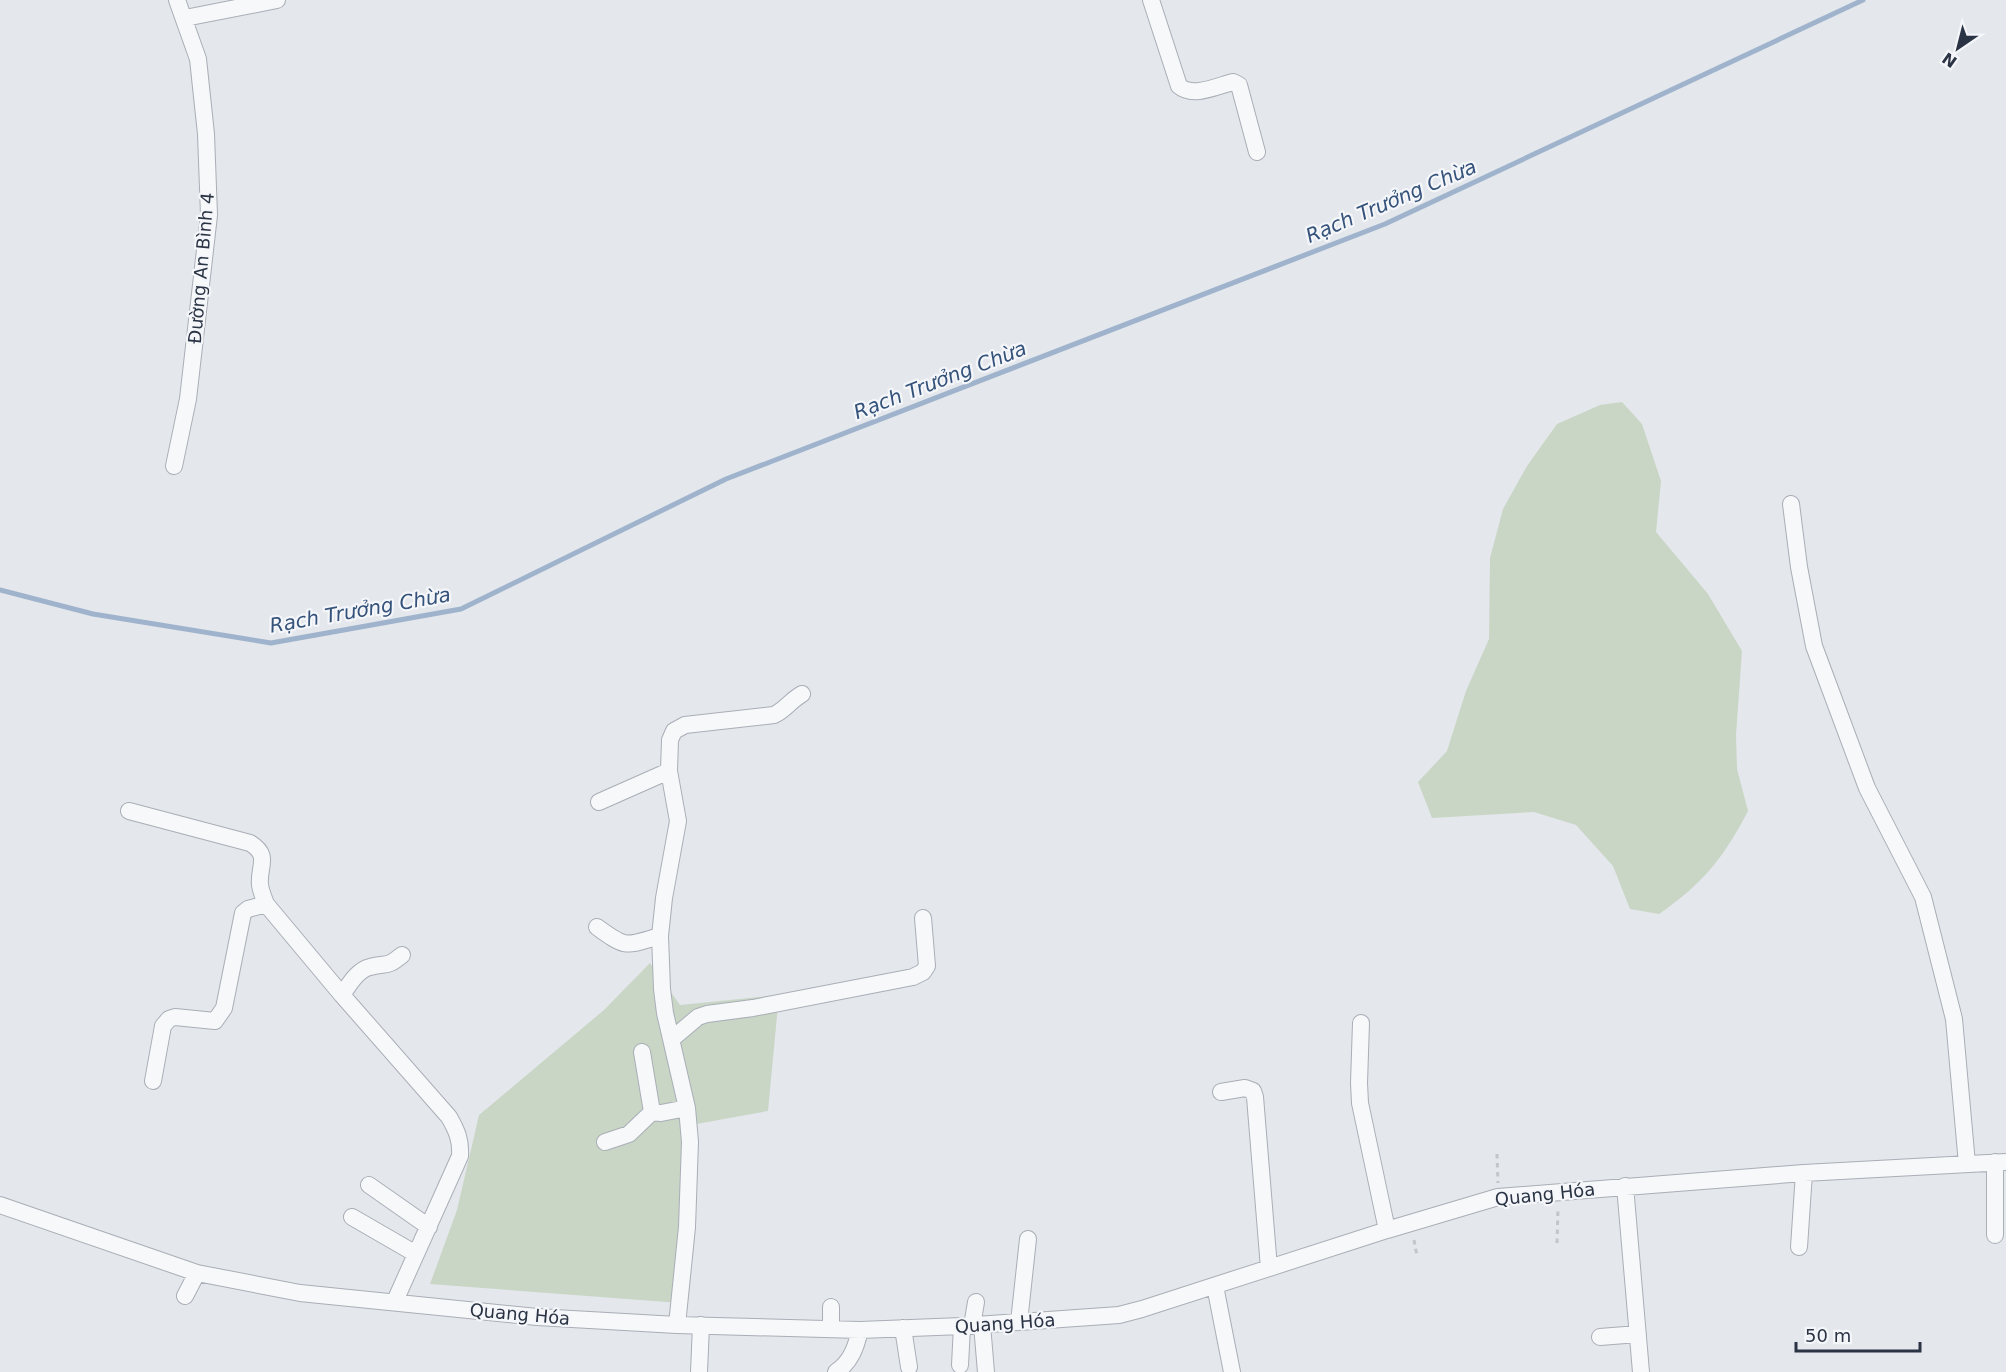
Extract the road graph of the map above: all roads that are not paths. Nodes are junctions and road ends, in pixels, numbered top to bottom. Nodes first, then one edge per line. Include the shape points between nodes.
1 (177, 0) edge
2 (277, 0) edge
3 (1151, 0) edge
4 (185, 18) junction
5 (1257, 152) dead end
6 (174, 466) dead end
7 (1791, 504) dead end
8 (802, 694) dead end
9 (669, 771) junction
10 (599, 802) dead end
11 (129, 811) dead end
12 (266, 904) junction
13 (923, 918) dead end
14 (597, 927) dead end
15 (660, 936) junction
16 (402, 955) dead end
17 (342, 995) junction
18 (1361, 1023) dead end
19 (672, 1039) junction
20 (642, 1052) dead end
21 (153, 1081) dead end
22 (1221, 1092) dead end
23 (687, 1108) junction
24 (652, 1112) junction
25 (605, 1142) dead end
26 (2001, 1162) edge
27 (1967, 1164) junction
28 (1804, 1173) junction
29 (369, 1185) dead end
30 (1625, 1186) junction
31 (0, 1205) edge
32 (352, 1217) dead end
33 (429, 1227) junction
34 (1387, 1230) junction
35 (1995, 1235) dead end
36 (1028, 1239) dead end
37 (1798, 1247) dead end
38 (416, 1254) junction
39 (1269, 1268) junction
40 (198, 1273) junction
41 (1215, 1286) junction
42 (185, 1296) dead end
43 (395, 1301) junction
44 (976, 1302) dead end
45 (831, 1307) dead end
46 (1019, 1322) junction
47 (677, 1325) junction
48 (701, 1325) junction
49 (972, 1326) junction
50 (831, 1328) junction
51 (903, 1328) junction
52 (860, 1330) junction
53 (1638, 1334) junction
54 (1600, 1337) dead end
55 (960, 1365) dead end
56 (909, 1367) dead end
57 (699, 1372) edge
58 (836, 1372) edge
59 (986, 1372) edge
60 (1232, 1372) edge
61 (1641, 1372) edge

1 - 4 street, Đường An Bình 4
2 - 4 street
3 - 5 street via 1179,86 1192,92 1233,82 1239,86
4 - 6 street, Đường An Bình 4 via 198,58 209,215 188,399
7 - 27 street via 1814,646 1867,788 1923,897 1954,1019
8 - 9 street via 774,715 685,725 674,731
9 - 10 street
9 - 15 street via 678,821
11 - 12 street via 258,848 263,855 260,885
12 - 17 street
12 - 21 street via 243,914 220,1016 215,1021 169,1019 164,1026
13 - 19 street via 927,966 913,977 707,1014
14 - 15 street via 618,943 628,945
15 - 19 street via 662,989
16 - 17 street via 390,965 369,967 357,975
17 - 33 street via 449,1117 461,1142 460,1156
18 - 34 street via 1360,1103
19 - 23 street
20 - 24 street
22 - 39 street via 1245,1088 1253,1090 1255,1097
23 - 24 street
23 - 47 street via 687,1227
24 - 25 street via 629,1134
26 - 27 street, Quang Hóa
26 - 35 street
27 - 28 street, Quang Hóa
28 - 30 street, Quang Hóa
28 - 37 street
29 - 33 street
30 - 34 street, Quang Hóa via 1498,1197
30 - 53 street
31 - 40 street, Quang Hóa
32 - 38 street
33 - 38 street
34 - 39 street, Quang Hóa
36 - 46 street
38 - 43 street
39 - 41 street, Quang Hóa
40 - 42 street
40 - 43 street, Quang Hóa via 300,1293
41 - 46 street, Quang Hóa via 1119,1315
41 - 60 street
43 - 47 street, Quang Hóa via 537,1317
44 - 49 street
45 - 50 street
46 - 49 street, Quang Hóa
47 - 48 street, Quang Hóa
48 - 50 street, Quang Hóa
48 - 57 street
49 - 51 street, Quang Hóa
49 - 55 street
49 - 59 street
50 - 52 street, Quang Hóa
51 - 52 street, Quang Hóa
51 - 56 street
52 - 58 street via 852,1355
53 - 54 street
53 - 61 street

